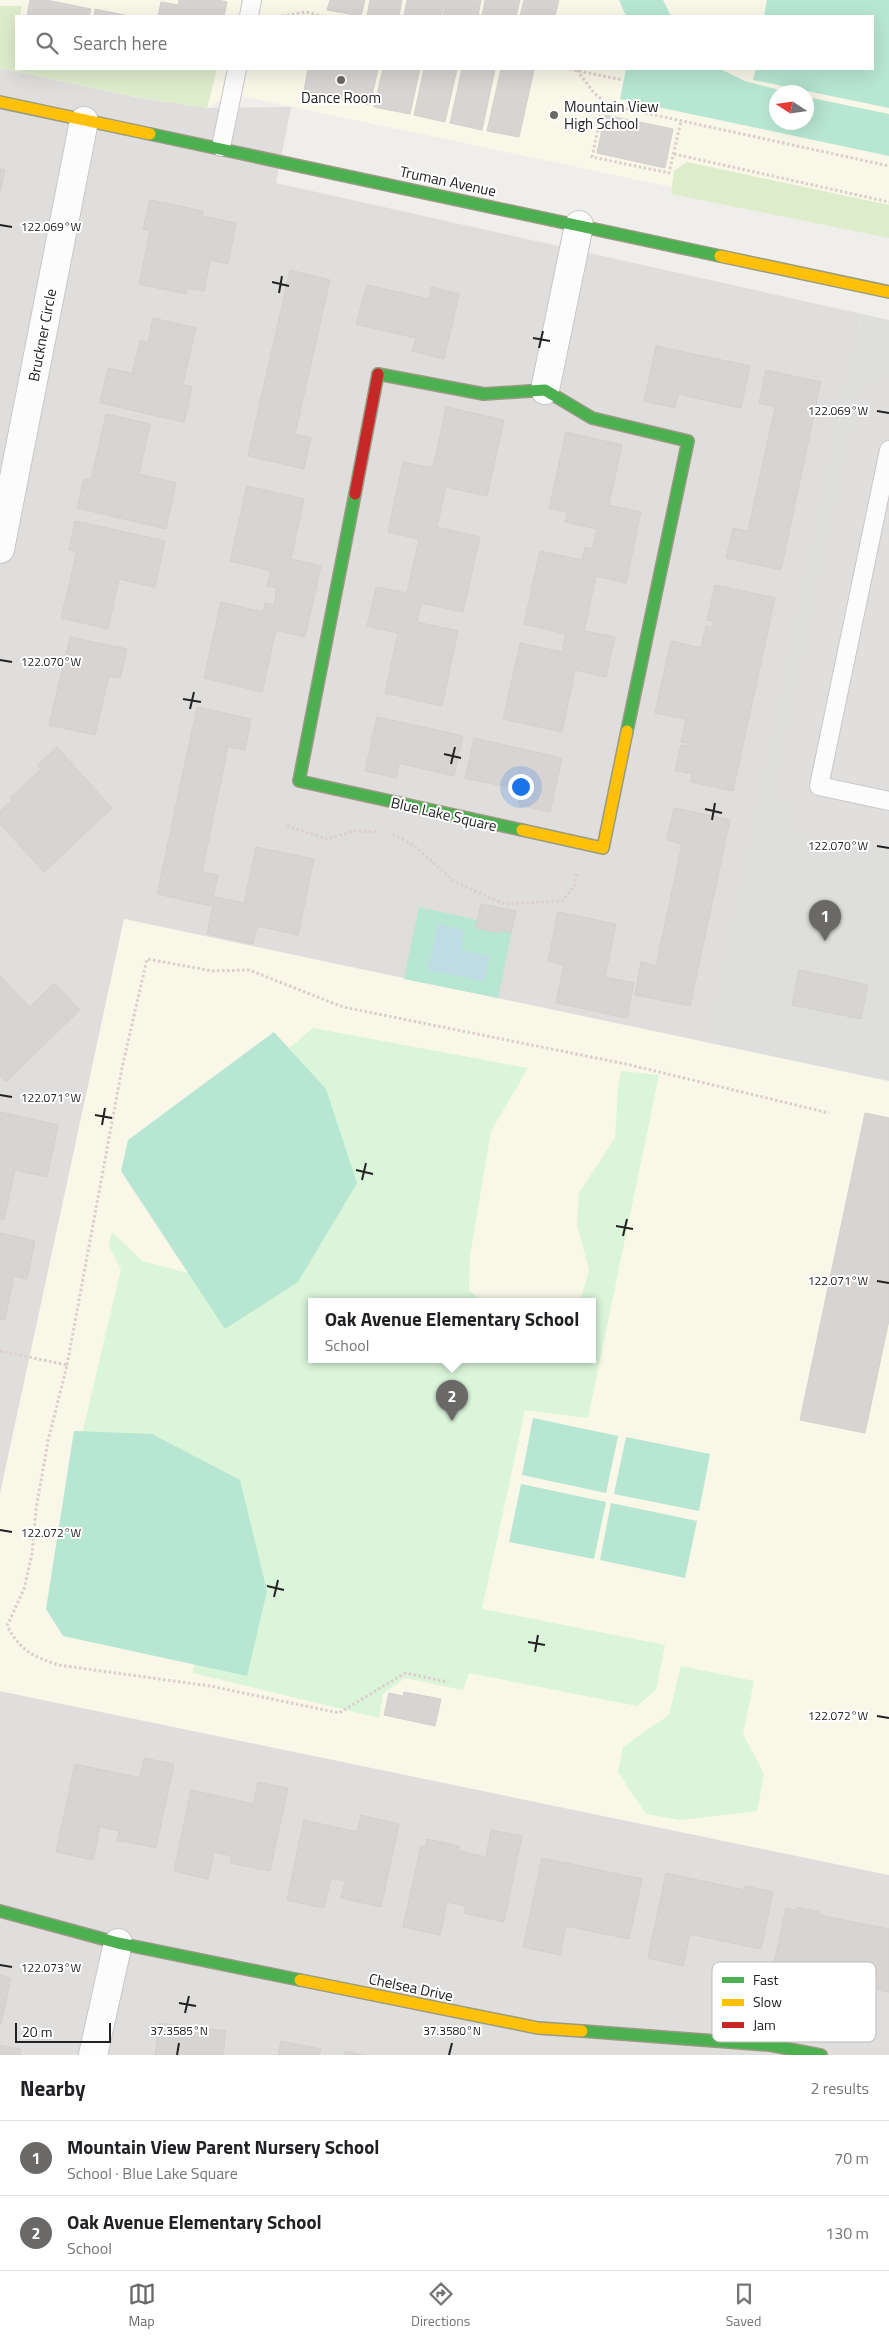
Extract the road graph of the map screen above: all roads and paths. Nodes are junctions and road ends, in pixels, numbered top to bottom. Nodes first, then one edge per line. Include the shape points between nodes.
1 (252, 0) edge
2 (249, 15) edge
3 (288, 15) edge
4 (318, 15) edge
5 (237, 70) edge
6 (577, 70) joint
7 (624, 80) dead end
8 (604, 101) junction
9 (0, 102) edge
10 (682, 120) junction
11 (84, 121) junction
12 (221, 148) junction
13 (674, 154) junction
14 (889, 166) edge
15 (889, 202) edge
16 (578, 225) junction
17 (889, 292) edge
18 (545, 390) junction
19 (889, 450) edge
20 (0, 549) edge
21 (889, 801) edge
22 (287, 826) dead end
23 (582, 844) junction
24 (829, 1113) dead end
25 (0, 1351) edge
26 (66, 1365) junction
27 (448, 1682) dead end
28 (0, 1911) edge
29 (118, 1942) junction
30 (671, 2047) edge
31 (93, 2055) edge
32 (822, 2055) edge

1 - 2 lane
3 - 4 path via 306,12
5 - 12 lane
6 - 7 path
6 - 8 path
8 - 10 path via 617,107
8 - 13 path via 592,157 669,173
9 - 11 street, Truman Avenue
10 - 13 path
10 - 14 path
11 - 12 street, Truman Avenue
11 - 20 street, Bruckner Circle
12 - 16 street, Truman Avenue
13 - 15 path
16 - 17 street, Truman Avenue
16 - 18 street
18 - 23 street, Blue Lake Square via 592,418 688,441 603,848
18 - 23 street, Blue Lake Square via 484,394 378,374 299,781
19 - 21 lane via 818,786
22 - 23 path via 327,839 354,831 390,832 413,845 455,882 504,904 563,901 575,884
24 - 26 path via 626,1064 343,1007 249,970 213,971 147,959 120,1078
25 - 26 path
26 - 27 path via 48,1441 32,1554 24,1589 7,1626 17,1645 58,1665 210,1686 339,1713 405,1673
28 - 29 street, Chelsea Drive
29 - 30 street, Chelsea Drive via 538,2028
29 - 31 street
30 - 32 street, Chelsea Drive via 769,2045

